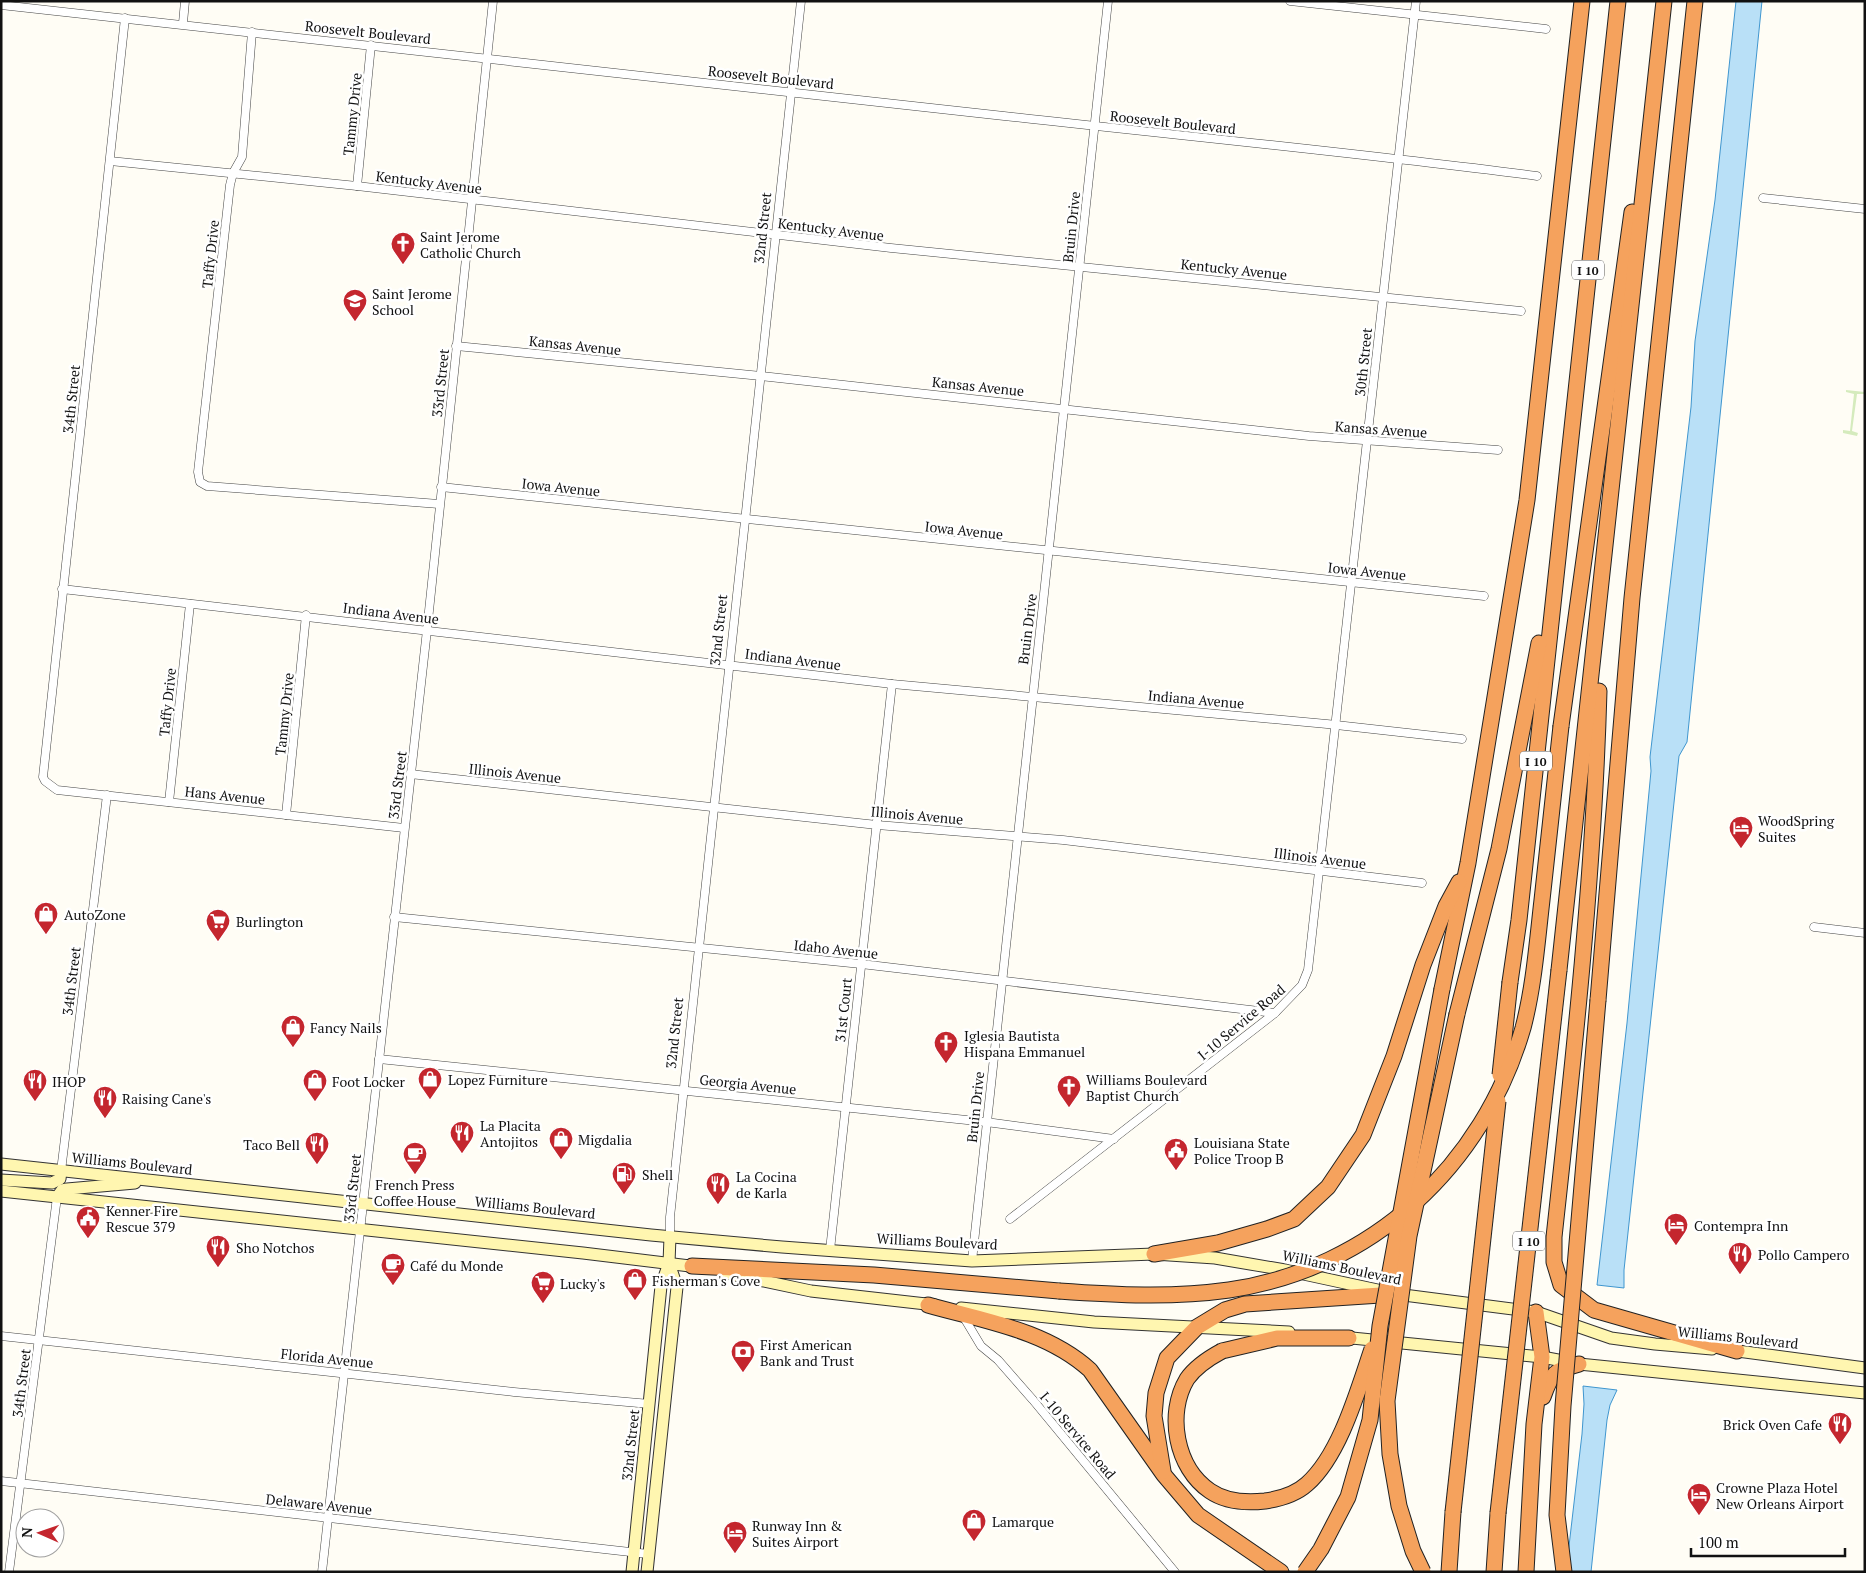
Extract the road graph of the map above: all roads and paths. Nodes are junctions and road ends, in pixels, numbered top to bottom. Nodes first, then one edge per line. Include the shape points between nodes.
1 (185, 1) edge
2 (494, 1) edge
3 (801, 1) edge
4 (1108, 1) edge
5 (1290, 1) edge
6 (1416, 1) edge
7 (1582, 1) edge
8 (1618, 1) edge
9 (1663, 1) edge
10 (1695, 1) edge
11 (1, 5) edge
12 (1414, 15) junction
13 (125, 18) junction
14 (183, 24) junction
15 (1546, 29) dead end
16 (252, 32) junction
17 (371, 45) junction
18 (487, 58) junction
19 (791, 91) junction
20 (1095, 126) junction
21 (1399, 158) junction
22 (110, 161) junction
23 (234, 173) junction
24 (1537, 176) dead end
25 (357, 186) junction
26 (1763, 198) dead end
27 (472, 200) junction
28 (1865, 209) edge
29 (776, 235) junction
30 (1080, 266) junction
31 (1382, 296) junction
32 (1521, 311) dead end
33 (456, 346) junction
34 (761, 376) junction
35 (1065, 408) junction
36 (1367, 440) junction
37 (1498, 450) dead end
38 (441, 487) junction
39 (440, 504) junction
40 (746, 518) junction
41 (1559, 539) junction
42 (1049, 552) junction
43 (1352, 581) junction
44 (62, 589) junction
45 (1601, 592) junction
46 (1484, 596) dead end
47 (190, 604) junction
48 (306, 615) junction
49 (427, 630) junction
50 (730, 664) junction
51 (892, 684) junction
52 (1032, 696) junction
53 (1336, 725) junction
54 (1462, 739) dead end
55 (410, 774) junction
56 (45, 781) joint
57 (107, 795) junction
58 (169, 802) junction
59 (714, 808) junction
60 (286, 815) junction
61 (878, 825) junction
62 (404, 828) junction
63 (1017, 836) junction
64 (1468, 863) junction
65 (1320, 871) junction
66 (1422, 883) dead end
67 (394, 917) junction
68 (1814, 927) dead end
69 (1865, 932) edge
70 (699, 947) junction
71 (861, 964) junction
72 (1001, 981) junction
73 (1275, 1013) junction
74 (379, 1059) junction
75 (684, 1090) junction
76 (844, 1107) junction
77 (986, 1122) junction
78 (1114, 1139) junction
79 (1, 1164) edge
80 (61, 1170) junction
81 (1, 1180) edge
82 (157, 1181) junction
83 (1, 1191) edge
84 (57, 1196) junction
85 (363, 1203) junction
86 (1010, 1218) dead end
87 (360, 1229) junction
88 (670, 1237) junction
89 (830, 1250) junction
90 (1154, 1254) junction
91 (972, 1260) junction
92 (669, 1263) junction
93 (692, 1266) junction
94 (1396, 1294) junction
95 (928, 1305) junction
96 (1536, 1312) junction
97 (963, 1314) junction
98 (1380, 1326) junction
99 (1197, 1327) junction
100 (1, 1336) edge
101 (1349, 1338) junction
102 (39, 1340) junction
103 (1737, 1351) junction
104 (1542, 1357) junction
105 (1579, 1364) junction
106 (1865, 1368) edge
107 (344, 1372) junction
108 (1865, 1393) edge
109 (650, 1404) junction
110 (1534, 1424) junction
111 (646, 1434) junction
112 (661, 1435) junction
113 (1164, 1475) junction
114 (1, 1481) edge
115 (21, 1483) junction
116 (328, 1517) junction
117 (634, 1552) junction
118 (648, 1554) junction
119 (10, 1572) edge
120 (322, 1572) edge
121 (632, 1572) edge
122 (647, 1572) edge
123 (1175, 1572) edge
124 (1281, 1572) edge
125 (1305, 1572) edge
126 (1423, 1572) edge
127 (1449, 1572) edge
128 (1494, 1572) edge
129 (1526, 1572) edge
130 (1564, 1572) edge

1 - 14 street
2 - 18 street, 33rd Street
3 - 19 street, 32nd Street
4 - 20 street, Bruin Drive
5 - 12 street
6 - 12 street, 30th Street
7 - 64 highway via 1527,500
8 - 41 highway, I 10
9 - 45 highway, I 10
9 - 93 highway, bridge via 1561,726 1534,978 1509,1071 1472,1140 1436,1184 1400,1216 1359,1244 1320,1264 1269,1282 1231,1290 1134,1296 874,1275
10 - 130 highway, bridge via 1632,598 1562,1416 1556,1515
11 - 13 street, Roosevelt Boulevard
12 - 15 street
12 - 21 street, 30th Street
13 - 14 street, Roosevelt Boulevard
13 - 22 street, 34th Street
14 - 16 street, Roosevelt Boulevard
16 - 17 street, Roosevelt Boulevard
16 - 23 street, Taffy Drive via 242,157
17 - 18 street, Roosevelt Boulevard
17 - 25 street, Tammy Drive
18 - 19 street, Roosevelt Boulevard
18 - 27 street, 33rd Street
19 - 20 street, Roosevelt Boulevard
19 - 29 street, 32nd Street
20 - 21 street, Roosevelt Boulevard
20 - 30 street, Bruin Drive
21 - 24 street, Roosevelt Boulevard
21 - 31 street, 30th Street
22 - 23 street, Kentucky Avenue
22 - 44 street, 34th Street
23 - 25 street, Kentucky Avenue
23 - 39 street, Taffy Drive via 230,185 200,452 200,481 207,486
25 - 27 street, Kentucky Avenue
26 - 28 street
27 - 29 street, Kentucky Avenue
27 - 33 street, 33rd Street
29 - 30 street, Kentucky Avenue
29 - 34 street, 32nd Street
30 - 31 street, Kentucky Avenue
30 - 35 street, Bruin Drive
31 - 32 street, Kentucky Avenue
31 - 36 street, 30th Street
33 - 34 street, Kansas Avenue
33 - 38 street, 33rd Street
34 - 35 street, Kansas Avenue
34 - 40 street, 32nd Street
35 - 36 street, Kansas Avenue
35 - 42 street, Bruin Drive
36 - 37 street, Kansas Avenue
36 - 43 street, 30th Street
38 - 39 street, 33rd Street
38 - 40 street, Iowa Avenue
39 - 49 street, 33rd Street
40 - 42 street, Iowa Avenue
40 - 50 street, 32nd Street
41 - 126 highway, bridge via 1499,849 1457,1014 1409,1236 1388,1401 1390,1454 1399,1506
41 - 127 highway, I 10, bridge
42 - 43 street, Iowa Avenue
42 - 52 street, Bruin Drive
43 - 46 street, Iowa Avenue
43 - 53 street, 30th Street
44 - 47 street, Indiana Avenue
44 - 56 street, 34th Street
45 - 103 highway via 1597,741 1584,962 1554,1262 1561,1285 1594,1310
45 - 128 highway, I 10, bridge
47 - 48 street, Indiana Avenue
47 - 58 street, Taffy Drive
48 - 49 street, Indiana Avenue
48 - 60 street, Tammy Drive
49 - 50 street, Indiana Avenue
49 - 55 street, 33rd Street
50 - 51 street, Indiana Avenue
50 - 59 street, 32nd Street
51 - 52 street, Indiana Avenue
51 - 61 street, 31st Court
52 - 53 street, Indiana Avenue
52 - 63 street, Bruin Drive
53 - 54 street, Indiana Avenue
53 - 65 street, I-10 Service Road
55 - 59 street, Illinois Avenue
55 - 62 street, 33rd Street
56 - 57 street, Hans Avenue via 57,790
57 - 58 street, Hans Avenue
57 - 80 street, 34th Street
58 - 60 street, Hans Avenue
59 - 61 street, Illinois Avenue
59 - 70 street, 32nd Street
60 - 62 street, Hans Avenue
61 - 63 street, Illinois Avenue
61 - 71 street, 31st Court
62 - 67 street, 33rd Street
63 - 65 street, Illinois Avenue
63 - 72 street, Bruin Drive
64 - 90 highway via 1422,965 1394,1056 1363,1135 1328,1187 1294,1219 1218,1243
64 - 98 highway, bridge
65 - 66 street, Illinois Avenue
65 - 73 street, I-10 Service Road via 1308,970 1302,986
67 - 70 street, Idaho Avenue
67 - 74 street, 33rd Street
68 - 69 street
70 - 71 street, Idaho Avenue
70 - 75 street, 32nd Street
71 - 72 street, Idaho Avenue
71 - 76 street, 31st Court
72 - 73 street, Idaho Avenue
72 - 77 street, Bruin Drive
73 - 78 street, I-10 Service Road
74 - 75 street, Georgia Avenue
74 - 85 street, 33rd Street
75 - 76 street, Georgia Avenue
75 - 88 street, 32nd Street
76 - 77 street, Georgia Avenue
76 - 89 street, 31st Court
77 - 78 street, Georgia Avenue
77 - 91 street, Bruin Drive
78 - 86 street, I-10 Service Road
79 - 80 main road, Williams Boulevard
80 - 81 main road via 60,1179 52,1183
80 - 82 main road, Williams Boulevard
82 - 84 main road via 67,1189
82 - 85 main road, Williams Boulevard
83 - 84 main road
84 - 87 main road
84 - 102 street, 34th Street
85 - 87 street, 33rd Street
85 - 88 main road, Williams Boulevard
87 - 92 main road
87 - 107 street, 33rd Street
88 - 89 main road, Williams Boulevard
88 - 92 main road, 32nd Street
89 - 91 main road, Williams Boulevard
90 - 91 main road, Williams Boulevard
90 - 94 main road, Williams Boulevard via 1215,1258 1266,1266
92 - 93 main road
92 - 109 main road, 32nd Street via 661,1286
92 - 112 main road, 32nd Street via 677,1287
93 - 95 main road via 811,1291
94 - 96 main road, Williams Boulevard
94 - 99 highway via 1245,1304 1225,1310
95 - 97 highway
95 - 99 main road via 1094,1322
96 - 103 main road, Williams Boulevard via 1611,1338
96 - 104 highway
97 - 113 highway via 1038,1337 1076,1357 1090,1370
97 - 123 street, I-10 Service Road via 982,1346 1033,1400
98 - 101 highway, bridge via 1342,1430 1323,1464 1306,1484 1291,1494 1254,1502 1234,1501 1210,1491 1183,1458 1177,1442 1179,1401 1187,1380 1198,1367 1222,1351 1277,1338
98 - 125 highway, bridge via 1370,1420 1348,1497
99 - 101 main road
99 - 113 highway via 1167,1358 1156,1393 1154,1416
100 - 102 street, Florida Avenue
101 - 104 main road
102 - 107 street, Florida Avenue
102 - 115 street, 34th Street
103 - 106 main road, Williams Boulevard
104 - 105 main road
104 - 110 highway
105 - 108 main road
105 - 110 highway via 1559,1370 1549,1379
107 - 109 street, Florida Avenue
107 - 116 street, 33rd Street
109 - 111 main road, 32nd Street
110 - 129 highway
111 - 112 main road
111 - 117 main road, 32nd Street
112 - 118 main road, 32nd Street
113 - 124 highway via 1198,1515
114 - 115 street, Delaware Avenue
115 - 116 street, Delaware Avenue
115 - 119 street, 34th Street
116 - 117 street, Delaware Avenue
116 - 120 street, 33rd Street
117 - 118 street, Delaware Avenue
117 - 121 main road, 32nd Street
118 - 122 main road, 32nd Street

